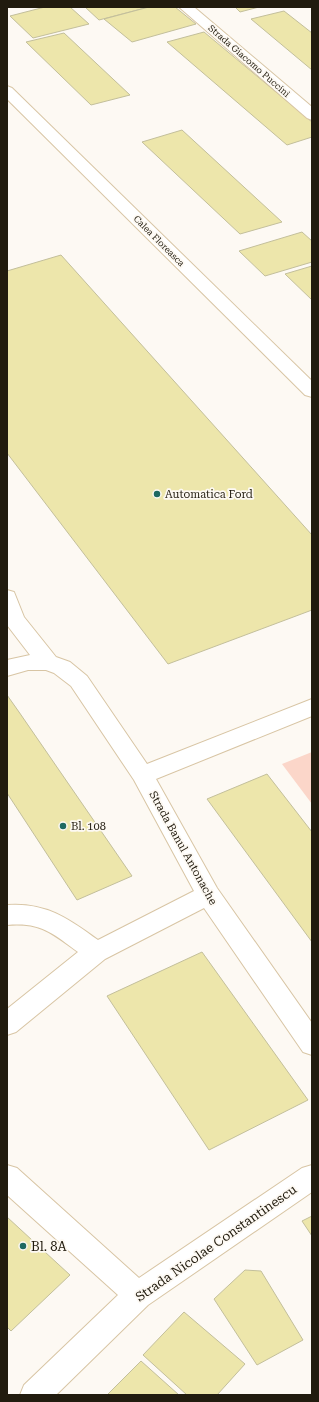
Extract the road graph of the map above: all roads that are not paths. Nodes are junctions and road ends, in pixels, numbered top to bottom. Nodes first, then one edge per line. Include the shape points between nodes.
1 (186, 7) edge
2 (10, 97) edge
3 (312, 115) edge
4 (312, 391) edge
5 (7, 597) edge
6 (48, 662) junction
7 (7, 668) edge
8 (312, 707) edge
9 (142, 775) junction
10 (208, 895) junction
11 (7, 915) edge
12 (96, 952) junction
13 (7, 1024) edge
14 (312, 1044) edge
15 (7, 1177) edge
16 (312, 1177) edge
17 (138, 1295) junction
18 (35, 1395) edge

1 - 3 street, Strada Giacomo Puccini
2 - 4 street, Calea Floreasca
5 - 6 street via 14,619
6 - 7 street via 31,662
6 - 9 street, Strada Banul Antonache via 66,669 79,681
8 - 9 street
9 - 10 street, Strada Banul Antonache
10 - 12 street
10 - 14 street, Strada Banul Antonache
11 - 12 street via 30,914 53,920
12 - 13 street
15 - 17 street
16 - 17 street, Strada Nicolae Constantinescu
17 - 18 street, Strada Nicolae Constantinescu

